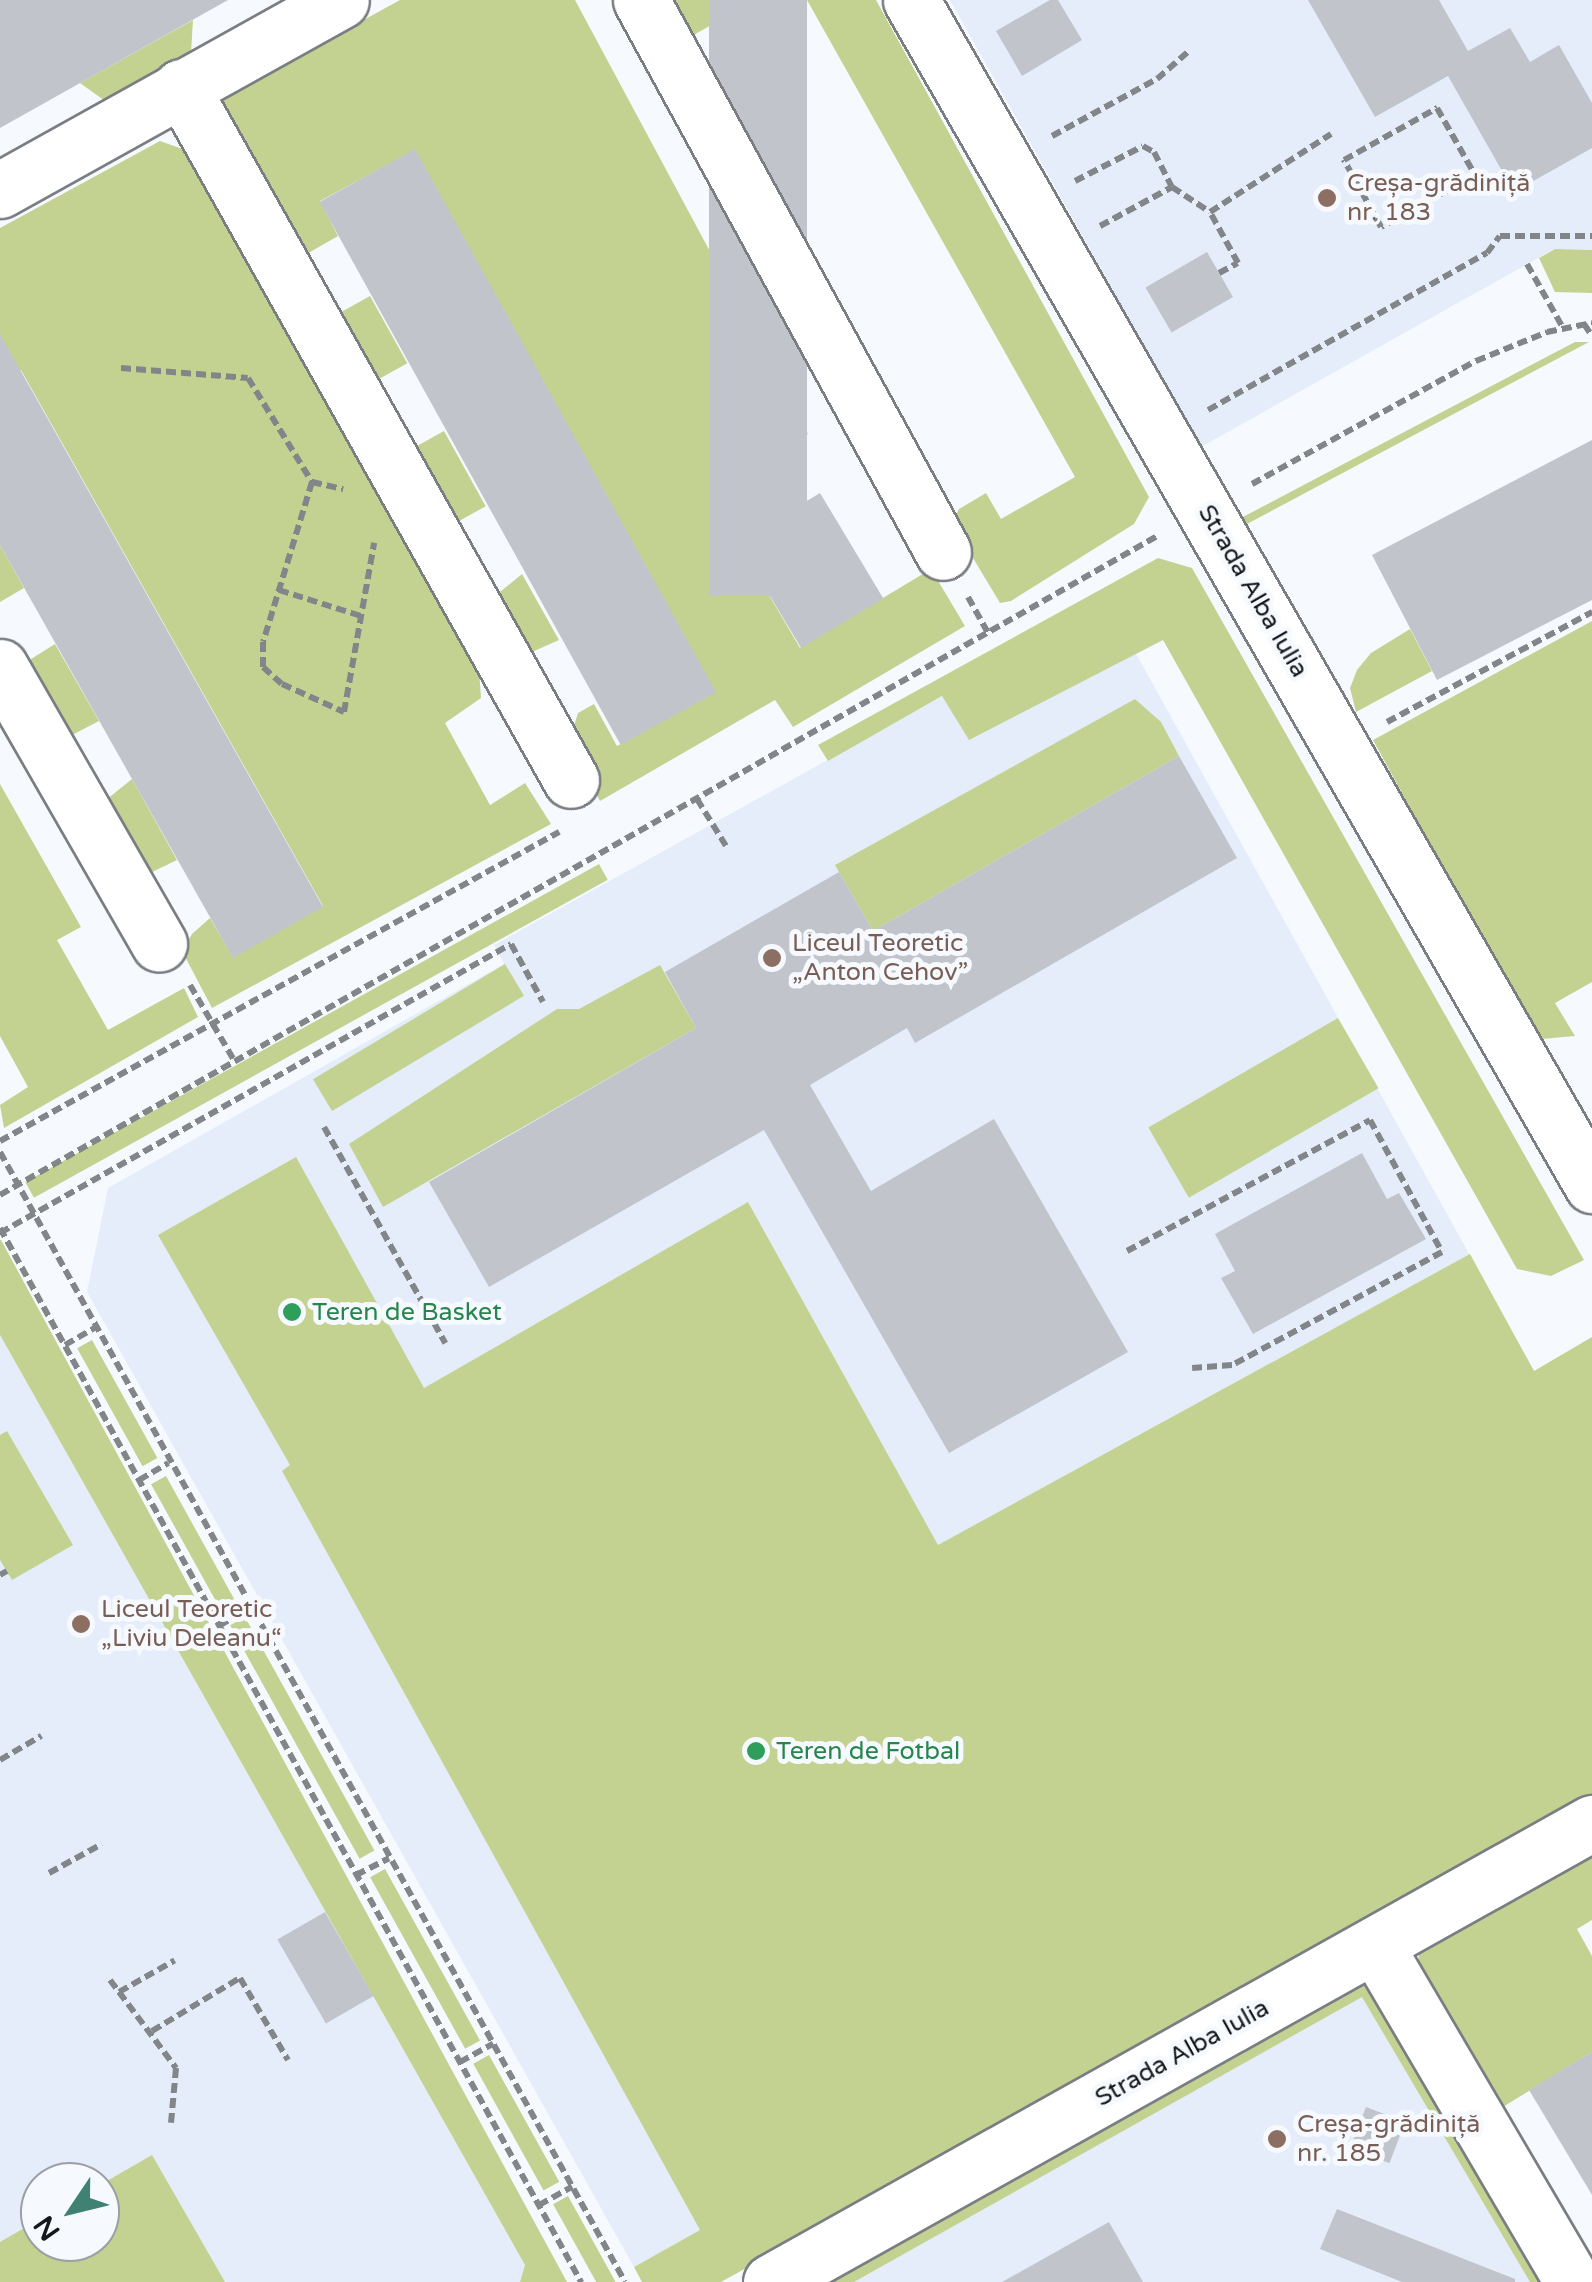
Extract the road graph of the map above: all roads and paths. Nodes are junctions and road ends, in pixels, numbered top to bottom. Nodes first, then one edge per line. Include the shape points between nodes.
1 (341, 0) edge
2 (641, 0) edge
3 (911, 0) edge
4 (1190, 50) dead end
5 (180, 88) junction
6 (1331, 134) dead end
7 (1005, 162) junction
8 (1172, 187) junction
9 (0, 190) edge
10 (1072, 192) dead end
11 (1436, 196) joint
12 (1210, 212) junction
13 (1087, 216) dead end
14 (1094, 228) junction
15 (1592, 236) edge
16 (1104, 246) dead end
17 (1527, 264) dead end
18 (1219, 274) dead end
19 (1588, 323) edge
20 (1563, 328) junction
21 (1592, 336) edge
22 (121, 368) dead end
23 (1194, 402) dead end
24 (312, 482) junction
25 (1239, 491) dead end
26 (400, 502) junction
27 (1162, 534) dead end
28 (943, 552) dead end
29 (279, 590) junction
30 (1592, 612) edge
31 (361, 616) junction
32 (0, 666) edge
33 (1342, 746) junction
34 (697, 799) junction
35 (572, 802) joint
36 (726, 846) dead end
37 (159, 944) joint
38 (543, 1002) dead end
39 (213, 1023) junction
40 (236, 1062) junction
41 (324, 1127) dead end
42 (0, 1140) edge
43 (0, 1152) edge
44 (1592, 1185) edge
45 (15, 1186) junction
46 (0, 1195) edge
47 (31, 1215) junction
48 (1, 1231) edge
49 (1128, 1251) dead end
50 (95, 1328) junction
51 (444, 1343) dead end
52 (65, 1345) junction
53 (1192, 1368) dead end
54 (170, 1463) junction
55 (139, 1480) junction
56 (250, 1608) junction
57 (219, 1626) junction
58 (41, 1736) dead end
59 (0, 1760) edge
60 (1592, 1823) edge
61 (102, 1844) dead end
62 (389, 1858) junction
63 (49, 1873) dead end
64 (356, 1874) junction
65 (1374, 1945) junction
66 (175, 1960) dead end
67 (110, 1980) dead end
68 (119, 1992) junction
69 (152, 2031) junction
70 (493, 2044) junction
71 (288, 2060) dead end
72 (460, 2062) junction
73 (170, 2123) dead end
74 (572, 2187) junction
75 (538, 2205) junction
76 (581, 2282) edge
77 (625, 2282) edge
78 (772, 2282) edge
79 (1573, 2282) edge

1 - 5 lane
2 - 28 lane
3 - 7 lane, Strada Alba Iulia
4 - 7 path via 1157,79
5 - 9 lane
5 - 26 lane
6 - 12 path
7 - 33 lane, Strada Alba Iulia
8 - 10 path via 1154,152 1143,146 1073,182
8 - 12 path
8 - 14 path
11 - 11 path via 1474,175 1437,108 1344,160 1381,227
12 - 18 path via 1238,263
13 - 14 path
14 - 16 path
15 - 23 path via 1500,236 1487,253 1211,410
17 - 20 path
19 - 20 path
19 - 21 path
20 - 25 path via 1476,361
22 - 24 path via 248,378
24 - 26 path
24 - 29 path
26 - 31 path
26 - 35 lane
27 - 34 path
29 - 31 path
29 - 31 path via 263,668 344,712
30 - 33 path
32 - 37 lane
33 - 44 lane, Strada Alba Iulia
34 - 36 path
34 - 40 path
35 - 39 path
37 - 39 path
38 - 47 path via 511,944
39 - 40 path
39 - 42 path
40 - 45 path
41 - 51 path
43 - 45 path
45 - 46 path
45 - 47 path
47 - 48 path
47 - 50 path
48 - 52 path
49 - 53 path via 1370,1120 1442,1252 1232,1365
50 - 52 path
50 - 54 path
52 - 55 path
54 - 55 path
54 - 56 path
55 - 57 path
56 - 57 path
56 - 62 path
57 - 64 path
58 - 59 path
60 - 65 lane, Strada Alba Iulia
61 - 63 path
62 - 64 path
62 - 70 path
64 - 72 path
65 - 78 lane, Strada Alba Iulia
65 - 79 lane
66 - 68 path
67 - 68 path
68 - 69 path
69 - 71 path via 240,1978
69 - 73 path via 176,2068
70 - 72 path
70 - 74 path
72 - 75 path
74 - 75 path
74 - 77 path
75 - 76 path

